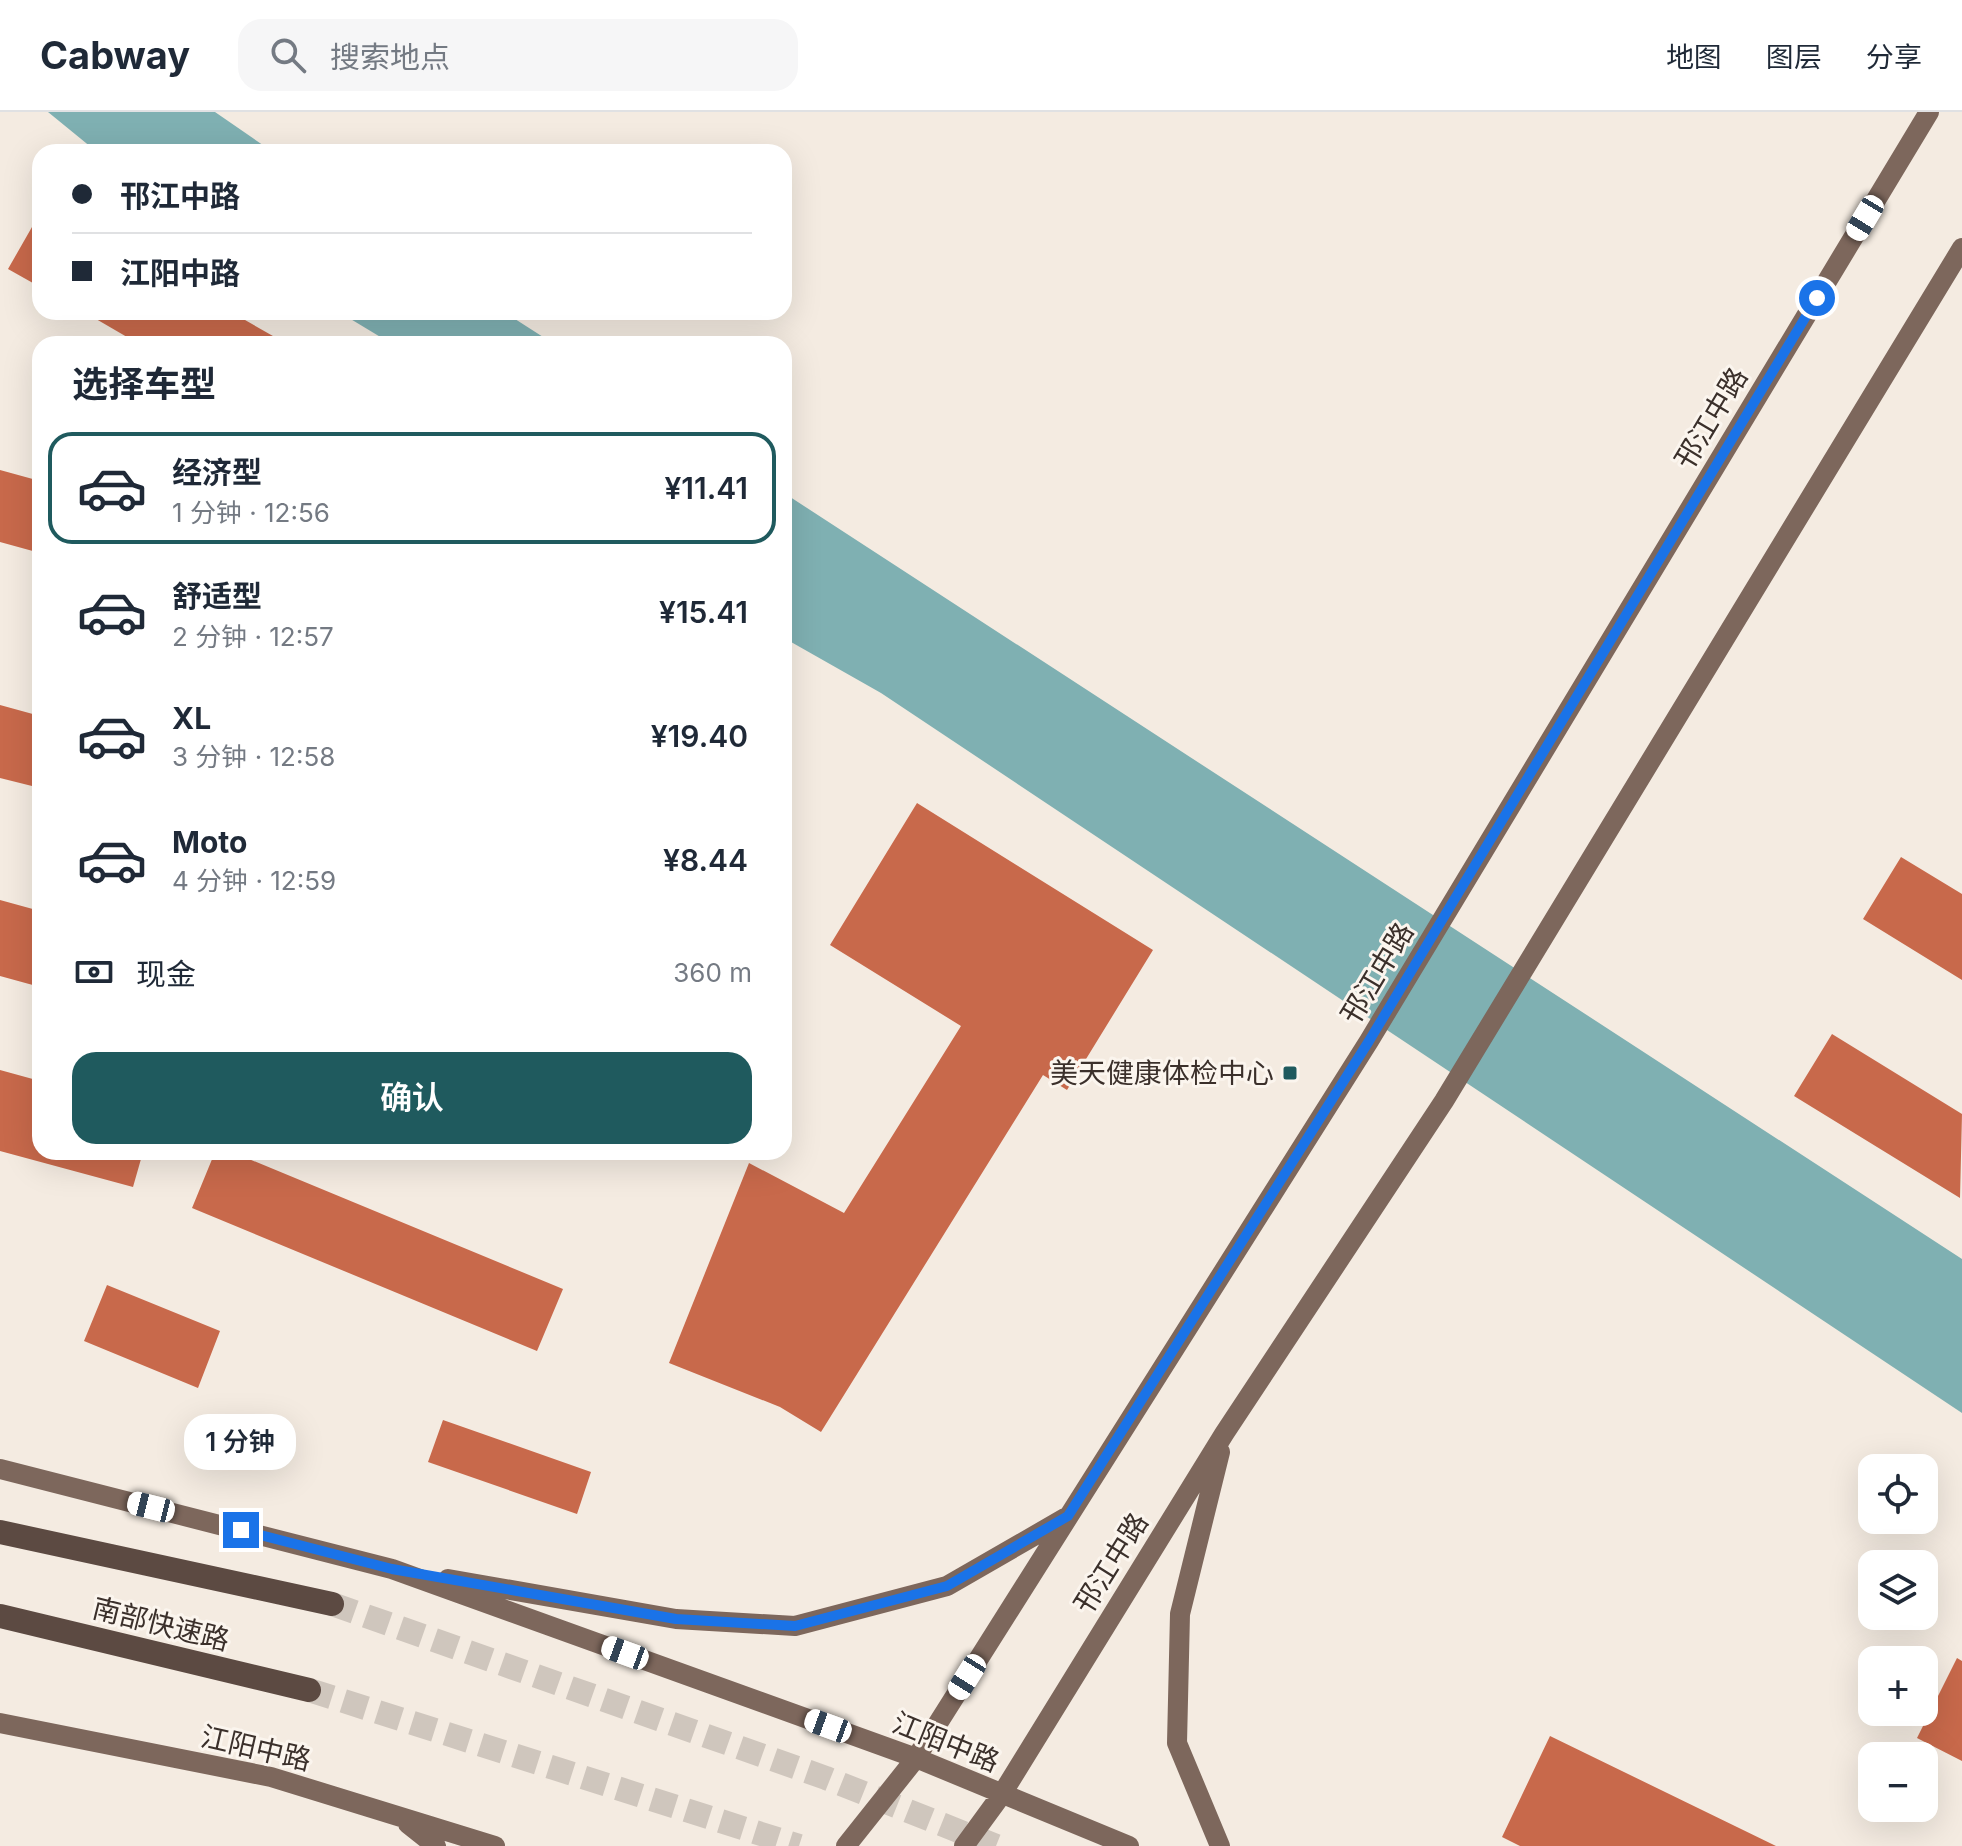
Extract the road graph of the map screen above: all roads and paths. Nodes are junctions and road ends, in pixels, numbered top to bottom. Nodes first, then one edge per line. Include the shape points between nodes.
1 (1929, 112) edge
2 (1962, 248) edge
3 (1224, 1434) junction
4 (0, 1469) edge
5 (1068, 1516) junction
6 (0, 1532) edge
7 (392, 1569) junction
8 (332, 1604) tunnel mouth
9 (0, 1616) edge
10 (309, 1690) tunnel mouth
11 (0, 1723) edge
12 (916, 1758) junction
13 (1002, 1794) junction
14 (395, 1814) junction
15 (436, 1846) edge
16 (495, 1846) edge
17 (846, 1846) edge
18 (964, 1846) edge
19 (1129, 1846) edge
20 (1220, 1846) edge

1 - 5 main road, 邗江中路 via 1369,1041
2 - 3 main road, 邗江中路 via 1444,1101
3 - 13 main road, 邗江中路
3 - 20 main road via 1180,1614 1177,1743
4 - 7 main road, 江阳中路
5 - 7 main road via 947,1586 795,1626 676,1619
5 - 12 main road, 邗江中路
6 - 8 highway, 南部快速路
7 - 12 main road, 江阳中路
9 - 10 highway, 南部快速路
11 - 14 main road, 江阳中路 via 271,1777
12 - 13 main road, 江阳中路
12 - 17 main road, 邗江中路
13 - 18 main road, 邗江中路
13 - 19 main road, 江阳中路
14 - 15 main road
14 - 16 main road, 江阳中路

